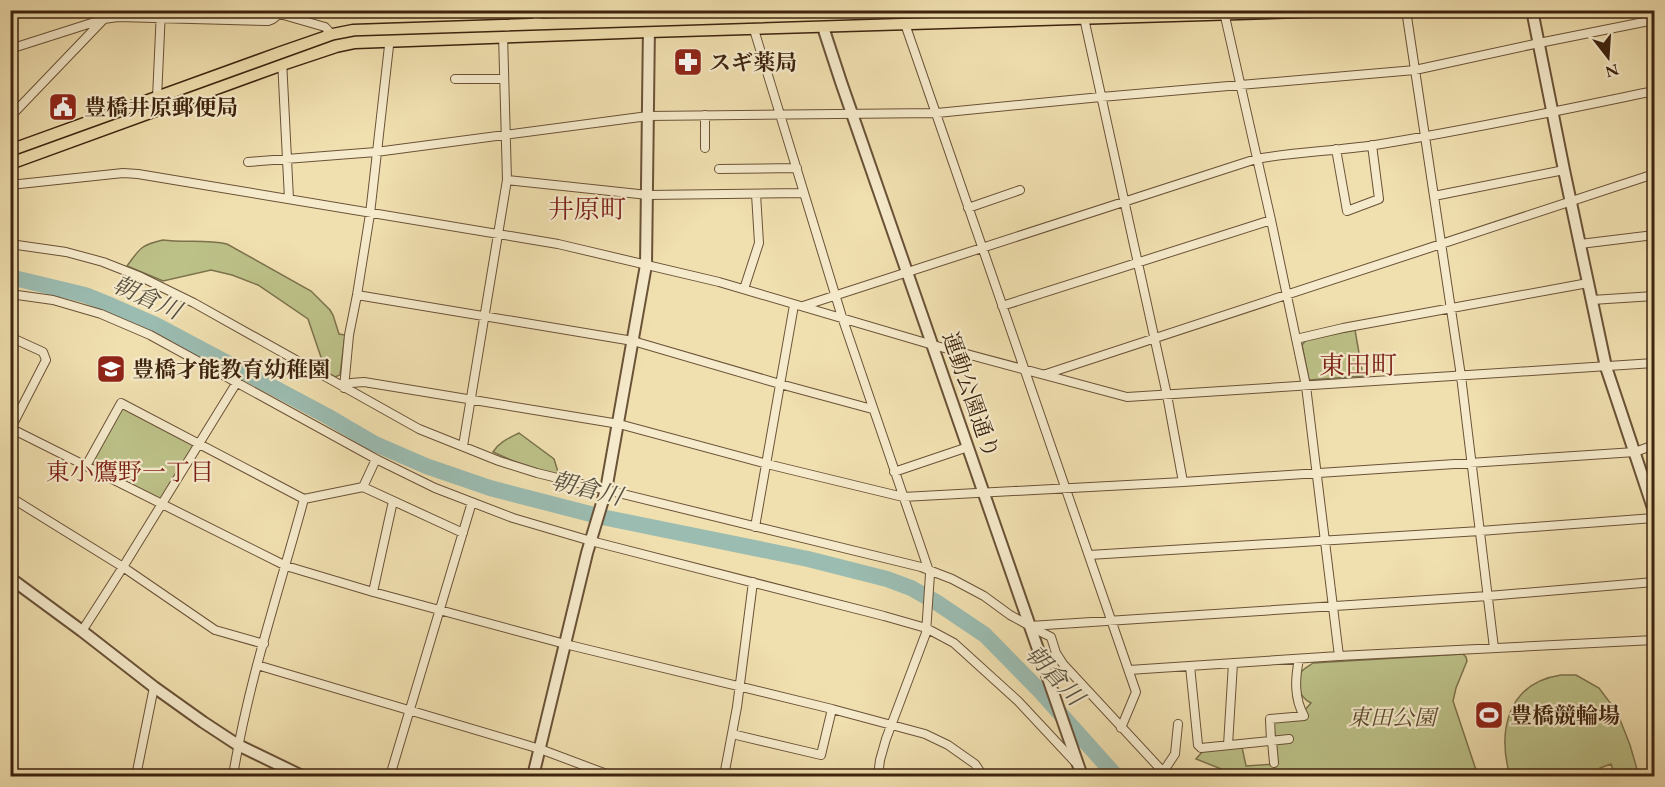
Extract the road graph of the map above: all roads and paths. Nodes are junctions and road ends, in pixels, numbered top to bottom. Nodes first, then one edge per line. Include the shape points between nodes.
1 (266, 10) edge
2 (537, 10) edge
3 (984, 10) edge
4 (1406, 10) edge
5 (1532, 10) edge
6 (1331, 11) edge
7 (279, 12) edge
8 (1224, 12) edge
9 (161, 14) edge
10 (1080, 14) edge
11 (621, 16) edge
12 (818, 16) edge
13 (902, 16) edge
14 (104, 19) junction
15 (751, 19) edge
16 (1654, 20) edge
17 (649, 22) junction
18 (537, 31) junction
19 (503, 32) junction
20 (390, 35) junction
21 (334, 40) junction
22 (1539, 43) junction
23 (10, 49) edge
24 (282, 58) junction
25 (1415, 70) junction
26 (504, 79) junction
27 (455, 80) dead end
28 (1240, 85) junction
29 (1654, 91) edge
30 (1101, 97) junction
31 (157, 98) junction
32 (1554, 112) junction
33 (853, 113) junction
34 (937, 113) junction
35 (780, 114) junction
36 (705, 115) junction
37 (648, 116) junction
38 (10, 117) edge
39 (506, 134) junction
40 (1425, 136) junction
41 (1372, 145) junction
42 (705, 148) dead end
43 (1336, 149) junction
44 (10, 151) edge
45 (376, 152) junction
46 (287, 159) junction
47 (1256, 159) junction
48 (248, 162) dead end
49 (10, 163) edge
50 (797, 168) junction
51 (719, 169) dead end
52 (1564, 170) junction
53 (1654, 174) edge
54 (507, 180) junction
55 (10, 185) edge
56 (1020, 190) dead end
57 (804, 193) junction
58 (756, 194) junction
59 (648, 195) junction
60 (1434, 196) junction
61 (289, 199) junction
62 (1571, 201) junction
63 (1124, 203) junction
64 (968, 208) junction
65 (370, 214) junction
66 (1270, 220) junction
67 (498, 235) junction
68 (1654, 235) edge
69 (10, 244) edge
70 (1440, 244) junction
71 (1580, 244) junction
72 (982, 248) junction
73 (1137, 263) junction
74 (646, 265) junction
75 (908, 272) junction
76 (1588, 283) junction
77 (744, 290) junction
78 (10, 294) edge
79 (1286, 294) junction
80 (357, 295) junction
81 (835, 296) junction
82 (1654, 296) edge
83 (1592, 300) junction
84 (798, 306) junction
85 (1002, 306) junction
86 (1450, 310) junction
87 (485, 316) junction
88 (842, 317) junction
89 (10, 337) edge
90 (1296, 339) junction
91 (633, 340) junction
92 (1154, 340) junction
93 (933, 345) junction
94 (1654, 363) edge
95 (1606, 367) junction
96 (1024, 369) junction
97 (1044, 375) junction
98 (1461, 376) junction
99 (237, 382) junction
100 (780, 384) junction
101 (1305, 386) junction
102 (344, 388) junction
103 (1167, 395) junction
104 (472, 399) junction
105 (872, 409) junction
106 (619, 424) junction
107 (11, 428) edge
108 (199, 444) junction
109 (1654, 445) edge
110 (463, 446) junction
111 (968, 447) junction
112 (1635, 452) junction
113 (376, 459) junction
114 (1472, 463) junction
115 (766, 464) junction
116 (87, 466) junction
117 (894, 472) junction
118 (1317, 473) junction
119 (1182, 483) junction
120 (363, 487) junction
121 (1066, 488) junction
122 (606, 492) junction
123 (984, 493) junction
124 (10, 497) edge
125 (903, 497) junction
126 (304, 499) junction
127 (393, 501) junction
128 (472, 502) junction
129 (161, 503) junction
130 (1654, 511) edge
131 (1654, 518) edge
132 (754, 526) junction
133 (1480, 531) junction
134 (463, 533) junction
135 (591, 539) junction
136 (1326, 539) junction
137 (1089, 555) junction
138 (286, 566) junction
139 (123, 567) junction
140 (929, 572) junction
141 (10, 578) edge
142 (753, 582) junction
143 (1654, 582) edge
144 (373, 592) junction
145 (1488, 596) junction
146 (1333, 606) junction
147 (440, 610) junction
148 (1112, 621) junction
149 (926, 625) junction
150 (1030, 626) junction
151 (82, 631) junction
152 (1654, 640) edge
153 (264, 644) junction
154 (565, 645) junction
155 (1494, 648) junction
156 (1339, 656) junction
157 (1299, 659) junction
158 (1233, 663) junction
159 (257, 665) junction
160 (1190, 666) junction
161 (1129, 670) junction
162 (154, 687) junction
163 (740, 687) junction
164 (832, 709) junction
165 (410, 711) junction
166 (892, 724) junction
167 (1178, 724) dead end
168 (1121, 728) junction
169 (732, 734) junction
170 (1289, 739) dead end
171 (1272, 741) junction
172 (238, 745) junction
173 (1228, 745) junction
174 (540, 749) junction
175 (1274, 764) dead end
176 (1078, 765) junction
177 (1165, 775) edge
178 (136, 777) edge
179 (232, 777) edge
180 (302, 777) edge
181 (390, 777) edge
182 (532, 777) edge
183 (612, 777) edge
184 (724, 777) edge
185 (878, 777) edge
186 (983, 777) edge
187 (1082, 777) edge

1 - 7 street
2 - 18 street
3 - 13 main road
4 - 25 street
5 - 22 street
6 - 8 main road
7 - 9 street via 268,21
7 - 21 street via 325,27
8 - 10 main road
8 - 28 street
9 - 14 street
9 - 31 street
10 - 13 main road
10 - 30 street
11 - 17 main road
11 - 18 main road
12 - 13 main road
12 - 15 main road
12 - 33 street, 運動公園通り
13 - 34 street
14 - 23 street
14 - 38 street
15 - 17 main road
15 - 35 street
16 - 22 street
17 - 18 main road
17 - 37 street
18 - 19 main road
19 - 20 main road
19 - 26 street
20 - 21 main road via 358,42
20 - 45 street
21 - 24 main road
22 - 25 street
22 - 32 street
24 - 31 main road
24 - 46 street
24 - 49 main road
25 - 28 street
25 - 40 street
26 - 27 street
26 - 39 street
28 - 30 street
28 - 47 street
29 - 32 street
30 - 34 street
30 - 63 street
31 - 44 main road
32 - 40 street
32 - 52 street
33 - 34 street
33 - 35 street
33 - 75 street, 運動公園通り
34 - 64 street
35 - 36 street
35 - 50 street
36 - 37 street
36 - 42 street
37 - 39 street
37 - 59 street
39 - 45 street
39 - 54 street
40 - 41 street
40 - 60 street
41 - 43 street
41 - 43 street via 1378,199 1347,212
43 - 47 street
45 - 46 street
45 - 65 street
46 - 48 street
46 - 61 street
47 - 63 street
47 - 66 street
50 - 51 street
50 - 57 street
52 - 60 street
52 - 62 street
53 - 62 street
54 - 59 street
54 - 67 street
55 - 61 street via 123,173
56 - 64 street
57 - 58 street
57 - 81 street
58 - 59 street
58 - 77 street via 759,243
59 - 74 street
60 - 70 street
61 - 65 street
62 - 70 street
62 - 71 street
63 - 72 street
63 - 73 street
64 - 72 street
65 - 67 street
65 - 80 street
66 - 73 street
66 - 79 street
67 - 74 street via 558,244
67 - 87 street
68 - 71 street
69 - 102 street via 66,252 141,277
70 - 79 street
70 - 86 street
71 - 76 street
72 - 75 street
72 - 85 street
73 - 85 street
73 - 92 street
74 - 77 street
74 - 91 street
75 - 81 street
75 - 93 street, 運動公園通り
76 - 83 street
76 - 86 street
77 - 84 street
78 - 99 street via 53,300 101,314 150,335
79 - 90 street
79 - 92 street
80 - 87 street
80 - 102 street
81 - 84 street
81 - 88 street
82 - 83 street
83 - 95 street
84 - 88 street
84 - 100 street
85 - 96 street
86 - 90 street
86 - 98 street
87 - 91 street
87 - 104 street
88 - 93 street
88 - 105 street
89 - 107 street via 43,352 46,360
90 - 101 street
91 - 100 street
91 - 106 street
92 - 97 street
92 - 103 street
93 - 96 street
93 - 111 street, 運動公園通り
94 - 95 street
95 - 98 street
95 - 112 street
96 - 97 street
96 - 121 street
97 - 103 street via 1126,398
98 - 101 street
98 - 114 street
99 - 108 street
99 - 113 street
100 - 105 street
100 - 115 street
101 - 103 street
101 - 118 street
102 - 104 street via 364,382
102 - 110 street via 419,429
103 - 119 street
104 - 106 street
104 - 110 street
105 - 117 street
106 - 115 street
106 - 122 street
107 - 116 street
108 - 116 street via 121,404
108 - 126 street
108 - 129 street
109 - 112 street
110 - 122 street via 499,461
111 - 117 street
111 - 123 street, 運動公園通り
112 - 114 street
112 - 130 street
113 - 120 street
113 - 128 street
114 - 118 street
114 - 133 street
115 - 125 street
115 - 132 street
116 - 129 street
117 - 125 street
118 - 119 street
118 - 136 street
119 - 121 street
120 - 126 street
120 - 127 street
121 - 123 street
121 - 137 street
122 - 132 street
122 - 135 street
123 - 125 street
123 - 150 street, 運動公園通り
124 - 139 street
125 - 140 street
126 - 138 street
127 - 134 street
127 - 144 street
128 - 134 street
128 - 135 street via 513,518
129 - 138 street
129 - 139 street
131 - 133 street
132 - 140 street
133 - 136 street
133 - 145 street
134 - 147 street
135 - 142 street
135 - 154 street
136 - 137 street
136 - 146 street
137 - 148 street
138 - 144 street
138 - 153 street
139 - 151 street
139 - 153 street via 215,630
140 - 149 street
140 - 150 street via 984,596
141 - 151 street
142 - 149 street
142 - 163 street
143 - 145 street
144 - 147 street
145 - 146 street
145 - 155 street
146 - 148 street
146 - 156 street
147 - 154 street
147 - 165 street
148 - 150 street
148 - 161 street
149 - 166 street
149 - 176 street via 954,643 1010,693
150 - 168 street via 1051,638 1063,664
150 - 176 street, 運動公園通り
151 - 162 street
152 - 155 street
153 - 159 street
154 - 163 street
154 - 174 street
155 - 156 street
156 - 157 street
157 - 158 street
157 - 171 street via 1296,684 1304,716 1270,719
158 - 160 street
158 - 173 street
159 - 165 street
159 - 172 street
160 - 161 street
160 - 173 street via 1198,745
161 - 168 street via 1136,692
162 - 172 street
162 - 178 street
163 - 164 street
163 - 169 street
164 - 166 street
164 - 169 street via 821,755
165 - 174 street
165 - 181 street
166 - 185 street
166 - 186 street via 948,745 975,764
167 - 177 street via 1175,754
168 - 177 street
169 - 184 street
170 - 171 street
171 - 173 street
171 - 175 street
172 - 179 street
172 - 180 street
174 - 182 street
174 - 183 street
176 - 187 street, 運動公園通り

